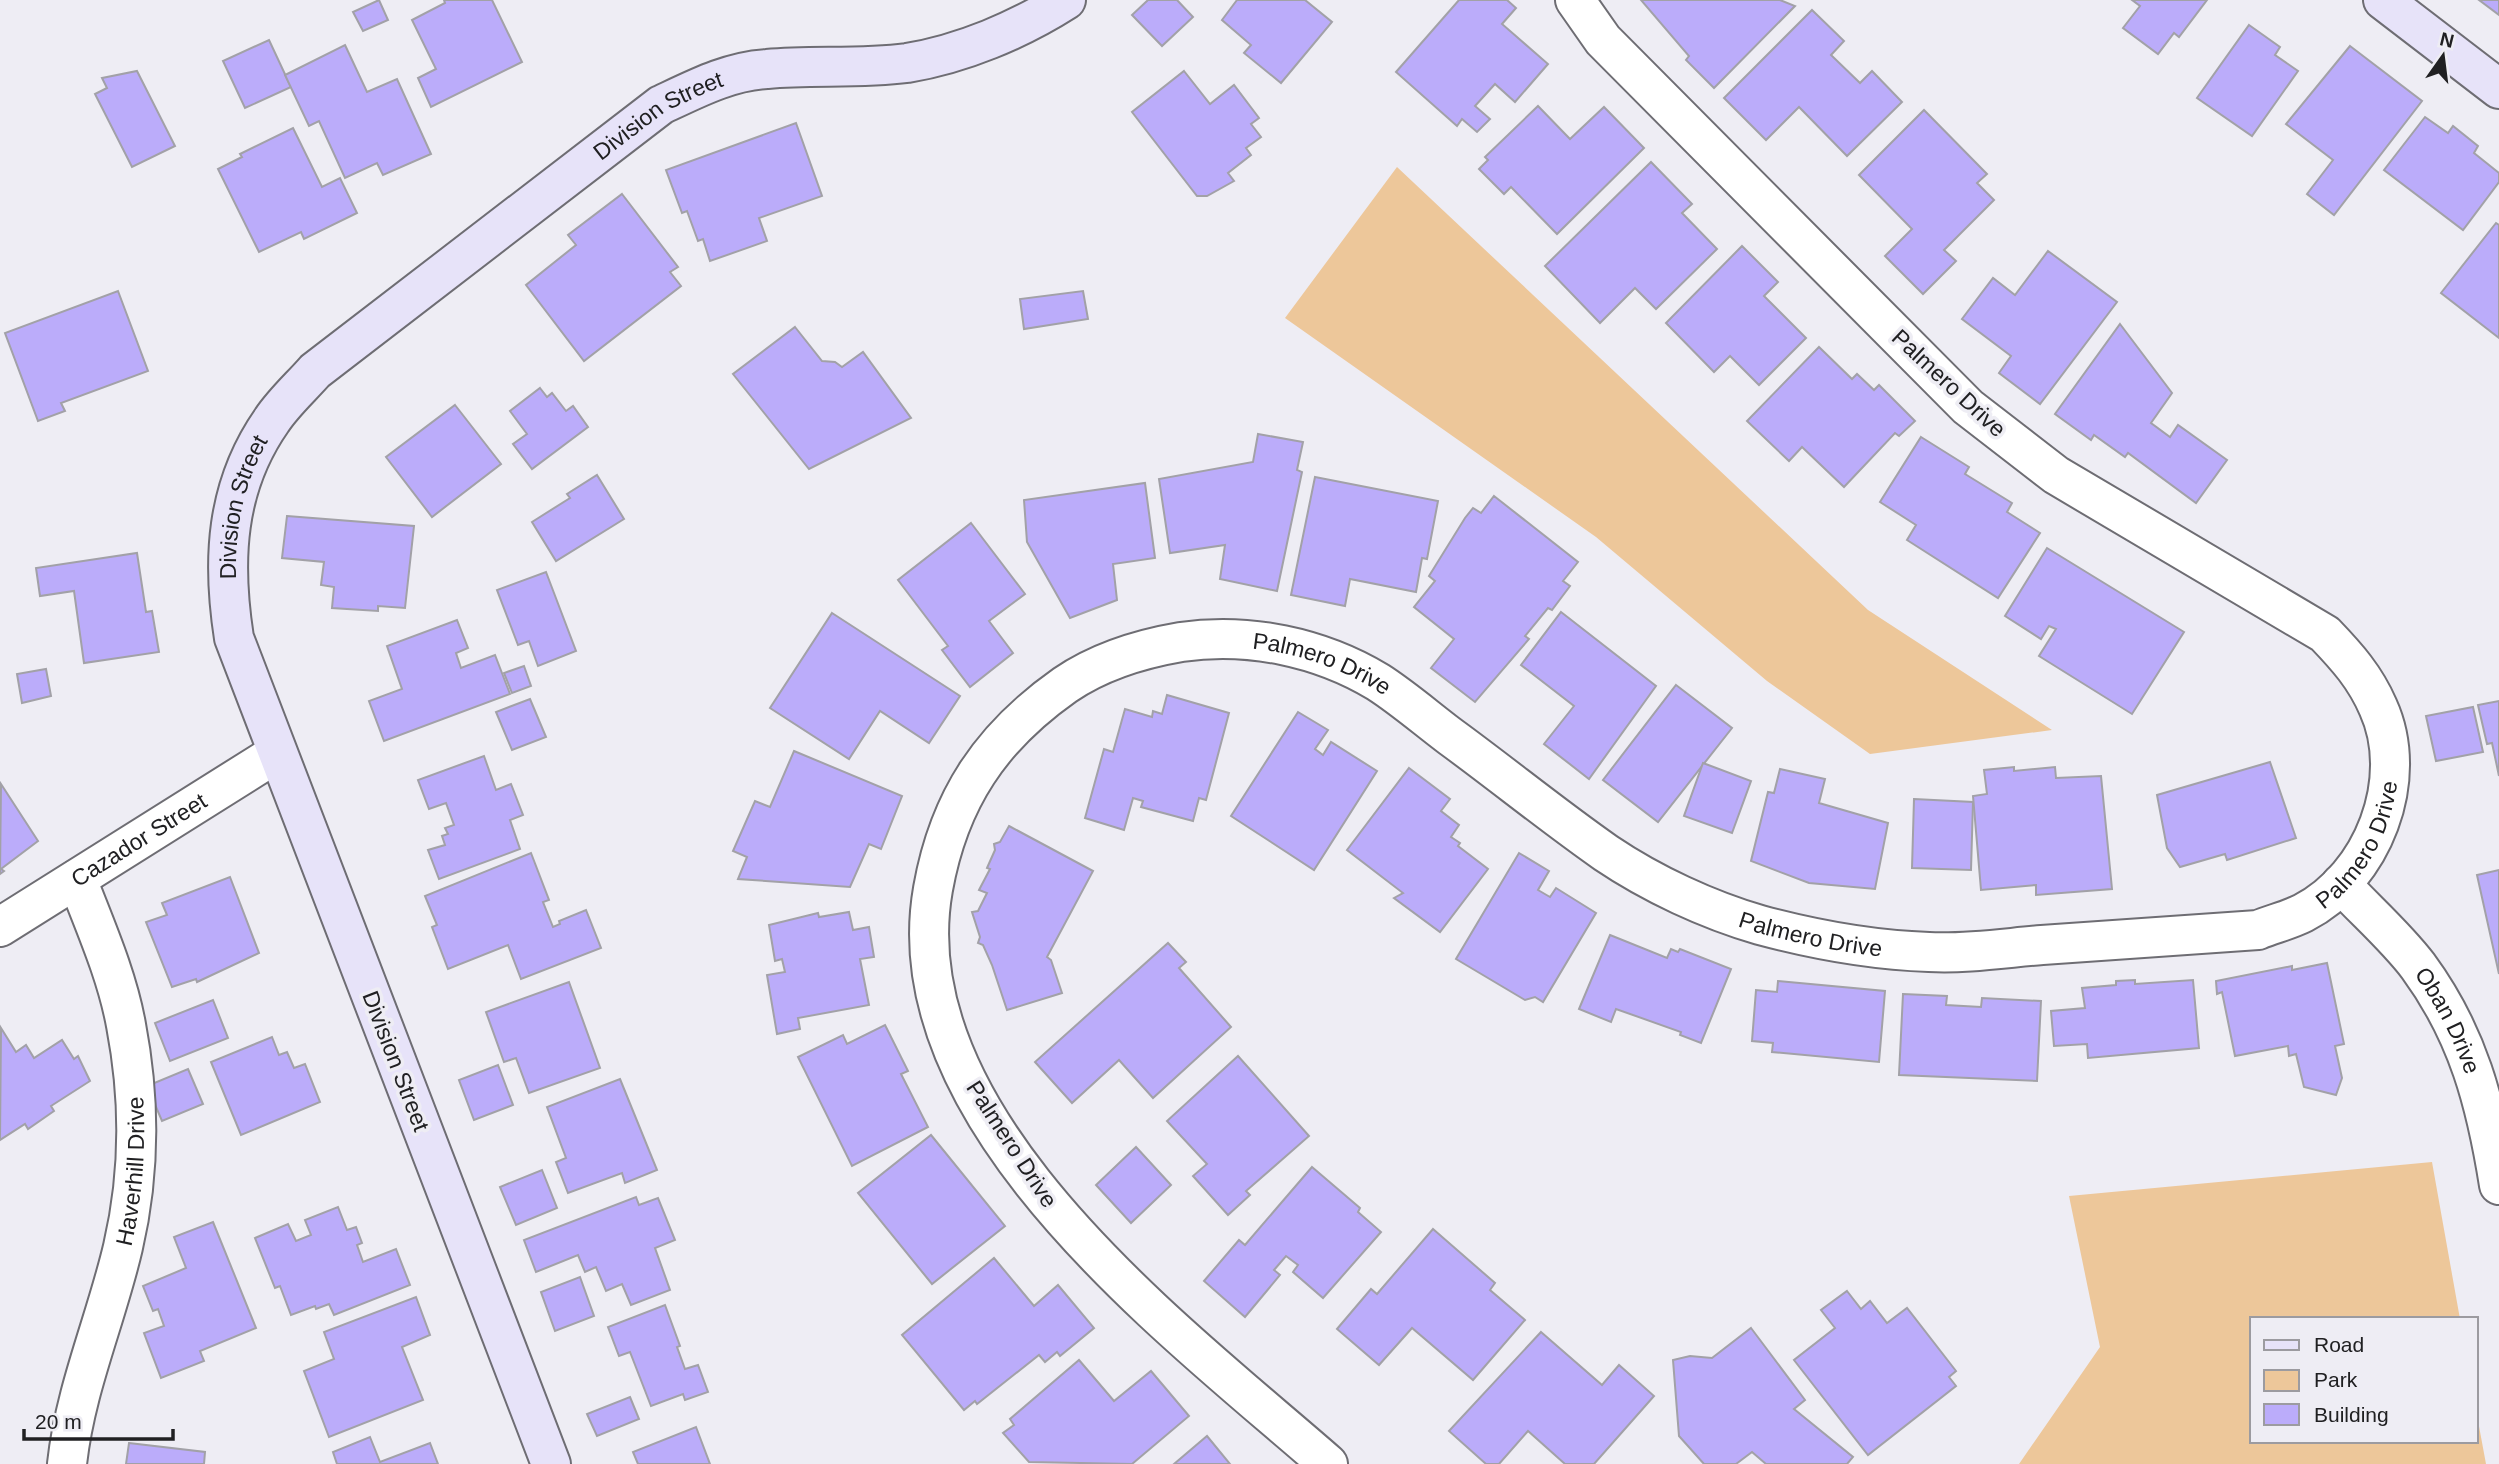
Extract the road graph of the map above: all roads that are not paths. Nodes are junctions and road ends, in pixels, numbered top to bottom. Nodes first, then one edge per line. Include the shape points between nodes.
1 (1066, 0) edge
2 (1575, 0) edge
3 (2383, 0) edge
4 (2499, 89) edge
5 (277, 753) junction
6 (77, 878) junction
7 (2341, 884) junction
8 (0, 927) edge
9 (2499, 1185) edge
10 (67, 1464) edge
11 (551, 1464) edge
12 (1328, 1464) edge

1 - 5 street, Division Street via 980,43 925,58 832,68 765,69 713,80 661,105 315,371 272,419 243,474 228,532 226,588 234,638
2 - 7 street, Palmero Drive via 1603,40 1968,407 2066,482 2325,634 2358,668 2379,709 2389,751 2387,798 2372,842
3 - 4 street
5 - 6 street, Cazador Street
5 - 11 street, Division Street
6 - 8 street, Cazador Street
6 - 10 street, Haverhill Drive via 126,1023 136,1092 136,1171 123,1248 90,1351
7 - 9 street, Oban Drive via 2417,965 2455,1025 2479,1084
7 - 12 street, Palmero Drive via 2304,913 2258,930 1934,953 1838,944 1755,923 1686,897 1611,856 1378,683 1333,659 1279,643 1212,638 1146,648 1084,672 1030,710 988,755 961,799 940,851 930,924 932,974 946,1033 982,1106 1032,1182 1082,1242

